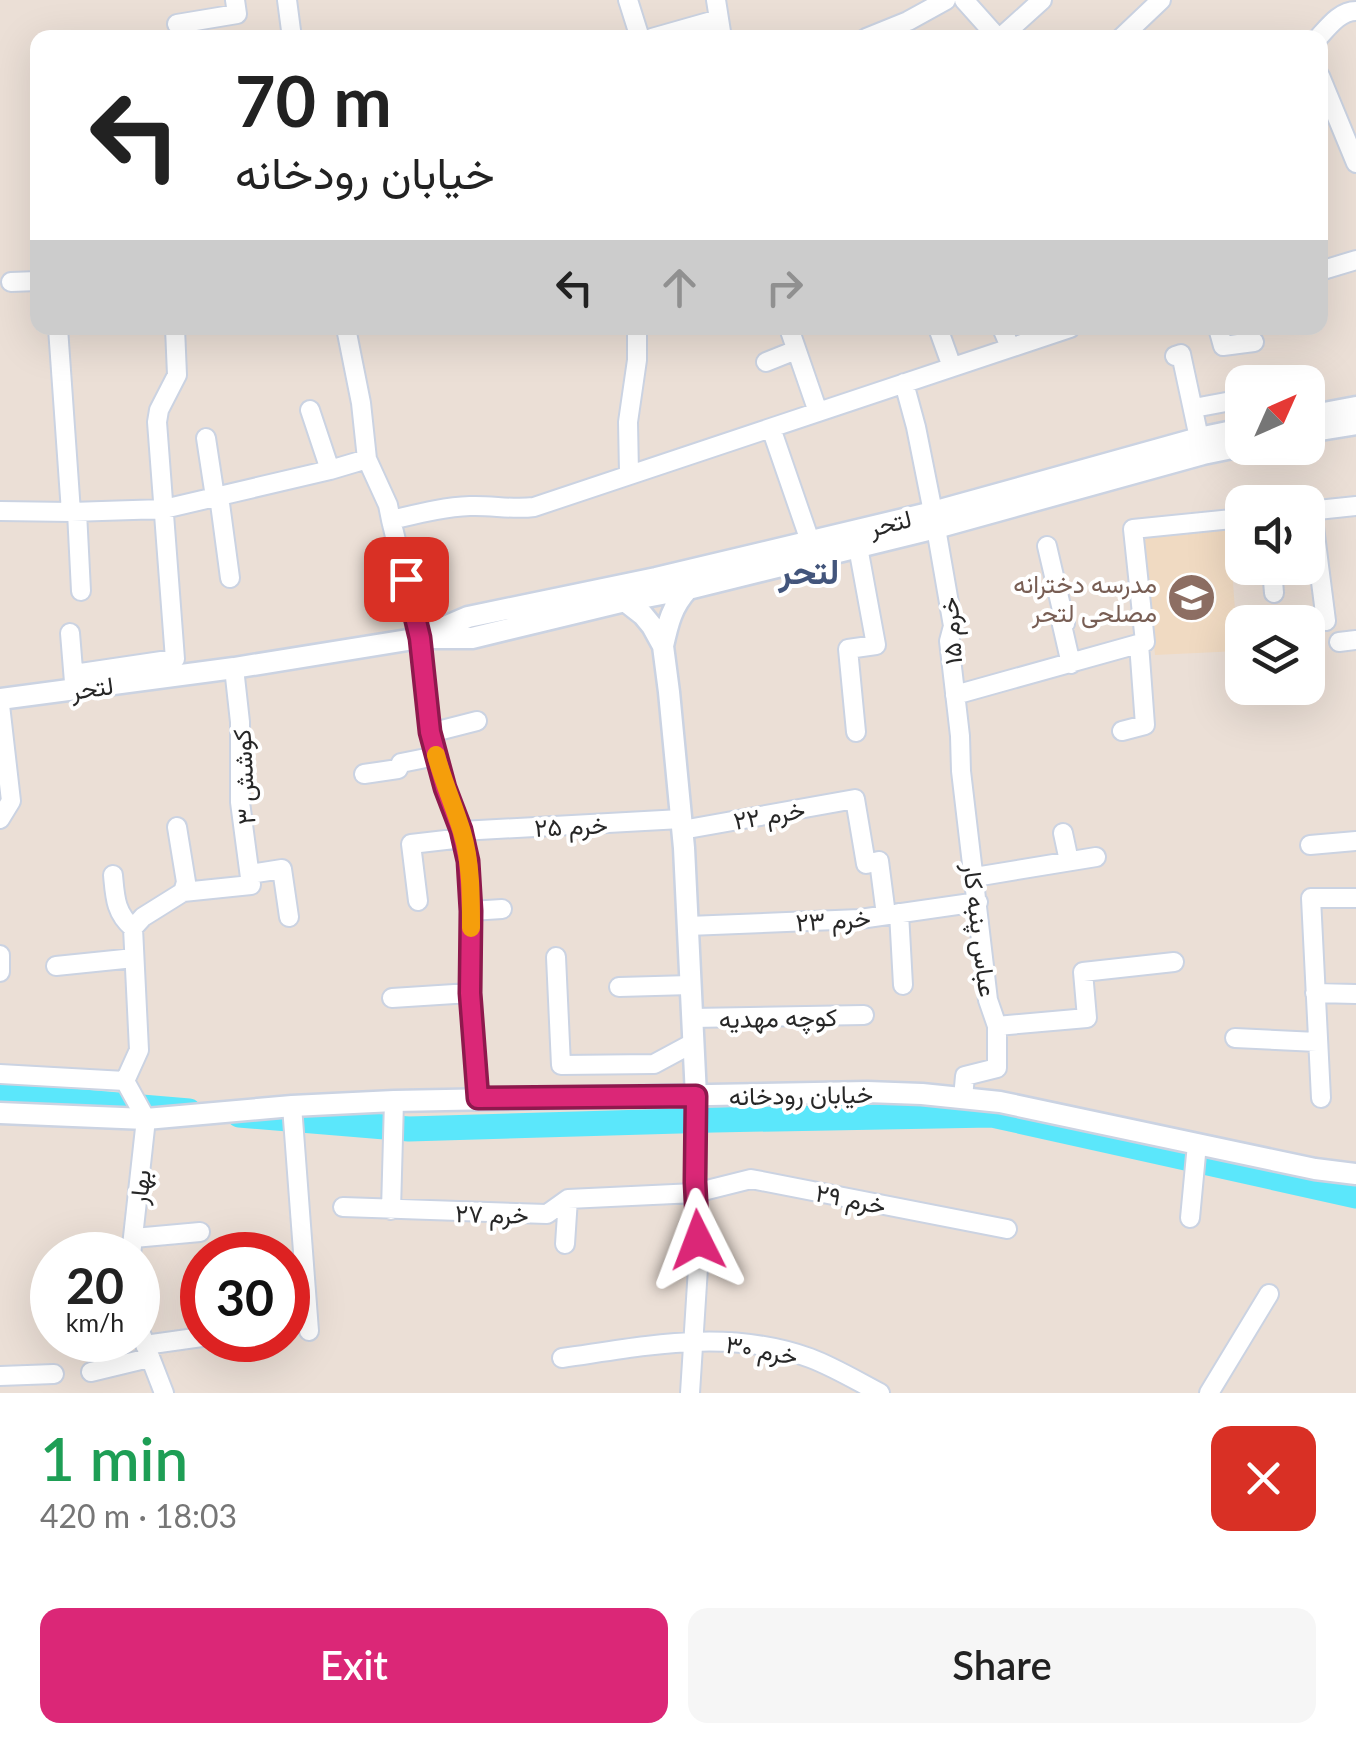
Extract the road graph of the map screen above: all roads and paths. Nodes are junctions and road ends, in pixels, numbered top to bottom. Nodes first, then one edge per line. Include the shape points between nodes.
1 (235, 0) edge
2 (287, 0) edge
3 (628, 0) edge
4 (946, 0) edge
5 (964, 0) edge
6 (1042, 0) edge
7 (1154, 2) edge
8 (1345, 8) edge
9 (719, 19) edge
10 (177, 24) dead end
11 (291, 30) edge
12 (637, 30) edge
13 (680, 30) edge
14 (886, 30) edge
15 (992, 30) edge
16 (1008, 30) edge
17 (1128, 30) edge
18 (1325, 30) edge
19 (1328, 95) edge
20 (1356, 163) edge
21 (1356, 260) edge
22 (1328, 269) edge
23 (30, 281) edge
24 (11, 282) dead end
25 (59, 335) edge
26 (181, 335) edge
27 (347, 335) edge
28 (636, 335) edge
29 (791, 335) edge
30 (941, 335) edge
31 (1005, 335) edge
32 (1048, 335) edge
33 (1220, 335) edge
34 (1254, 342) dead end
35 (1010, 347) junction
36 (796, 350) junction
37 (1175, 356) dead end
38 (766, 362) dead end
39 (952, 367) junction
40 (904, 383) junction
41 (1225, 402) edge
42 (1356, 407) edge
43 (1194, 408) junction
44 (310, 410) dead end
45 (818, 412) junction
46 (1325, 419) edge
47 (1356, 424) edge
48 (1325, 425) edge
49 (771, 428) junction
50 (1225, 433) edge
51 (206, 438) dead end
52 (1199, 438) junction
53 (1225, 449) edge
54 (367, 459) junction
55 (330, 470) junction
56 (628, 474) junction
57 (217, 497) junction
58 (1356, 506) edge
59 (164, 509) junction
60 (1325, 509) edge
61 (0, 511) edge
62 (74, 512) junction
63 (392, 520) junction
64 (934, 520) junction
65 (1225, 520) edge
66 (810, 541) junction
67 (858, 546) junction
68 (1047, 546) dead end
69 (230, 578) dead end
70 (1273, 585) edge
71 (1321, 585) edge
72 (688, 589) junction
73 (81, 591) dead end
74 (1274, 593) dead end
75 (624, 602) junction
76 (1326, 621) dead end
77 (70, 632) dead end
78 (420, 638) junction
79 (1139, 644) junction
80 (663, 646) junction
81 (1071, 664) junction
82 (234, 668) junction
83 (74, 682) junction
84 (955, 695) junction
85 (0, 702) edge
86 (477, 720) dead end
87 (430, 732) junction
88 (856, 732) dead end
89 (1122, 732) dead end
90 (960, 736) joint
91 (436, 756) junction
92 (364, 774) dead end
93 (4, 775) edge
94 (0, 819) edge
95 (682, 825) junction
96 (178, 827) dead end
97 (1063, 833) dead end
98 (462, 834) junction
99 (1356, 841) edge
100 (1310, 846) dead end
101 (1096, 857) dead end
102 (1068, 862) junction
103 (113, 874) dead end
104 (974, 877) junction
105 (250, 880) junction
106 (183, 892) junction
107 (1356, 898) edge
108 (418, 900) dead end
109 (978, 902) junction
110 (502, 909) dead end
111 (471, 911) junction
112 (892, 914) junction
113 (289, 917) dead end
114 (688, 926) junction
115 (133, 928) junction
116 (0, 955) edge
117 (556, 957) dead end
118 (134, 958) junction
119 (1174, 962) dead end
120 (56, 966) dead end
121 (0, 972) edge
122 (691, 985) junction
123 (903, 985) dead end
124 (619, 987) dead end
125 (470, 993) junction
126 (1315, 993) junction
127 (1356, 994) edge
128 (392, 998) dead end
129 (864, 1015) dead end
130 (692, 1018) junction
131 (998, 1026) junction
132 (1235, 1038) dead end
133 (1317, 1042) junction
134 (693, 1043) junction
135 (588, 1065) junction
136 (0, 1074) edge
137 (125, 1082) junction
138 (590, 1096) junction
139 (696, 1096) junction
140 (478, 1098) junction
141 (962, 1098) junction
142 (1321, 1098) dead end
143 (394, 1100) junction
144 (292, 1106) junction
145 (0, 1114) edge
146 (146, 1118) junction
147 (1197, 1144) junction
148 (1356, 1174) edge
149 (695, 1193) junction
150 (568, 1199) junction
151 (343, 1207) dead end
152 (390, 1210) junction
153 (1190, 1218) dead end
154 (1008, 1229) dead end
155 (134, 1232) edge
156 (301, 1232) edge
157 (565, 1244) dead end
158 (1269, 1294) dead end
159 (695, 1340) junction
160 (562, 1358) dead end
161 (118, 1362) edge
162 (150, 1362) edge
163 (91, 1372) dead end
164 (54, 1374) dead end
165 (0, 1376) edge
166 (164, 1393) edge
167 (690, 1393) edge
168 (880, 1393) edge
169 (1209, 1393) edge

1 - 10 street via 237,14
2 - 11 street
3 - 12 street
4 - 14 street
5 - 15 street
6 - 16 street
7 - 17 street
8 - 18 street
9 - 13 street
19 - 20 street
21 - 22 street
23 - 24 street
25 - 62 street
26 - 59 street via 177,375 157,422
27 - 54 street
28 - 56 street
29 - 36 street
30 - 39 street
31 - 35 street
32 - 35 street
33 - 34 street via 1224,346
35 - 39 street
36 - 38 street
36 - 45 street
37 - 43 street via 1181,354
39 - 40 street
40 - 45 street
40 - 64 street, خرم ۱۵
41 - 43 street
42 - 46 street
43 - 52 street
44 - 55 street
45 - 49 street
47 - 48 street
49 - 56 street
49 - 66 street
50 - 52 street, لتحر
51 - 57 street
52 - 64 street, لتحر
53 - 64 street, لتحر
54 - 55 street
54 - 63 street
55 - 57 street
56 - 63 street via 534,507 451,507
57 - 59 street
57 - 69 street
58 - 60 street
59 - 62 street
59 - 83 street via 175,658
61 - 62 street
62 - 73 street
63 - 78 street
64 - 66 street, لتحر
64 - 67 street, لتحر
64 - 84 street, خرم ۱۵ via 954,626 949,641
65 - 79 street via 1133,529 1145,642
66 - 78 street, لتحر via 468,617
67 - 72 street, لتحر
67 - 88 street via 876,645 839,650
68 - 81 street
70 - 74 street
71 - 76 street
72 - 75 street, لتحر
72 - 80 street via 670,616
75 - 78 street, لتحر via 472,638
75 - 80 street via 643,614
77 - 83 street
78 - 82 street, لتحر
78 - 87 street
79 - 81 street
79 - 89 street via 1145,725
80 - 95 street
81 - 84 street
82 - 83 street, لتحر
82 - 105 street, کوشش ۳
83 - 85 street, لتحر
84 - 90 street, خرم ۱۵
85 - 93 street
86 - 87 street
87 - 91 street
90 - 104 street, عباس پنبه کار
91 - 92 street
91 - 98 street
93 - 94 street via 11,801
95 - 98 street, خرم ۲۵
95 - 112 street, خرم ۲۲ via 855,798 866,864 879,861
95 - 114 street
96 - 106 street
97 - 102 street
98 - 108 street, خرم ۲۵ via 411,844
98 - 111 street
99 - 100 street
101 - 102 street
102 - 104 street
103 - 115 street via 116,907
104 - 109 street, عباس پنبه کار
105 - 106 street
105 - 113 street via 282,869
106 - 115 street
107 - 126 street via 1311,898
109 - 112 street, خرم ۲۳
109 - 131 street, عباس پنبه کار via 988,1000
110 - 111 street
111 - 125 street
112 - 114 street, خرم ۲۳
112 - 123 street
114 - 122 street
115 - 118 street
116 - 121 street
117 - 135 street via 561,1065
118 - 120 street
118 - 137 street via 138,1050
119 - 131 street via 1083,972 1087,1018
122 - 124 street
122 - 130 street
125 - 128 street
125 - 140 street
126 - 127 street
126 - 133 street
129 - 130 street, کوچه مهدیه
130 - 134 street
131 - 141 street, عباس پنبه کار via 997,1068 965,1076
132 - 133 street
133 - 142 street
134 - 135 street via 654,1064
134 - 139 street
135 - 138 street
136 - 137 street
137 - 146 street
138 - 139 street, خیابان رودخانه
138 - 140 street, خیابان رودخانه
139 - 141 street, خیابان رودخانه via 867,1092
139 - 149 street
140 - 143 street, خیابان رودخانه
141 - 147 street, خیابان رودخانه
143 - 144 street, خیابان رودخانه
143 - 152 street
144 - 146 street, خیابان رودخانه
144 - 156 street
145 - 146 street, خیابان رودخانه
146 - 155 street, بهار
147 - 148 street, خیابان رودخانه
147 - 153 street
149 - 150 street, خرم ۲۷
149 - 154 street, خرم ۲۹ via 751,1179
149 - 159 street
150 - 152 street, خرم ۲۷ via 547,1214
150 - 157 street
151 - 152 street, خرم ۲۷
158 - 169 street
159 - 160 street, خرم ۳۰
159 - 167 street
159 - 168 street, خرم ۳۰ via 775,1348
161 - 163 street
162 - 166 street
164 - 165 street

